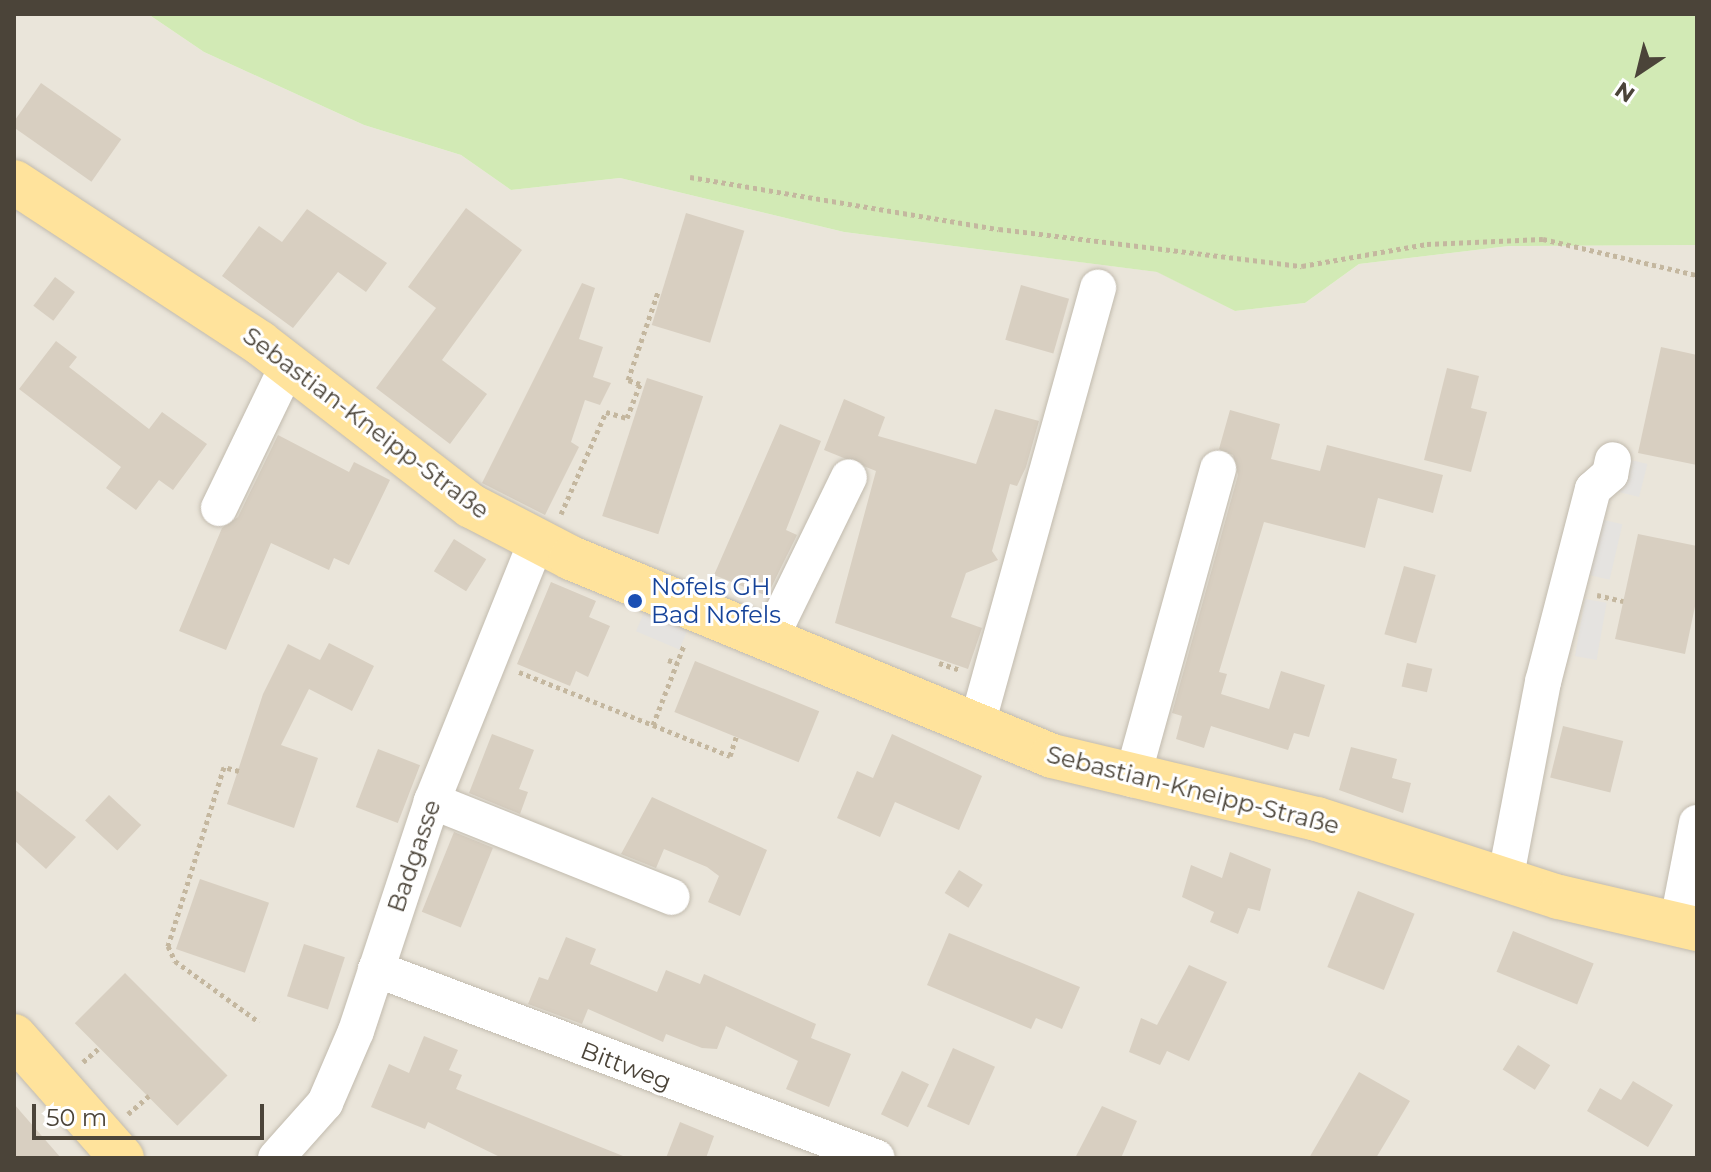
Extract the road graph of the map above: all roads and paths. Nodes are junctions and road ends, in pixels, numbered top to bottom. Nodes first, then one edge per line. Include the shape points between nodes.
1 (690, 177) dead end
2 (14, 182) edge
3 (1697, 275) edge
4 (1098, 288) dead end
5 (658, 292) dead end
6 (288, 365) junction
7 (1613, 460) dead end
8 (1218, 469) dead end
9 (849, 477) dead end
10 (219, 508) dead end
11 (545, 536) junction
12 (687, 638) dead end
13 (769, 641) junction
14 (488, 660) junction
15 (668, 660) dead end
16 (677, 663) junction
17 (653, 725) junction
18 (976, 728) junction
19 (736, 737) dead end
20 (239, 771) dead end
21 (1132, 779) junction
22 (432, 801) junction
23 (1697, 823) edge
24 (1505, 881) junction
25 (672, 897) dead end
26 (1687, 927) edge
27 (376, 969) junction
28 (259, 1022) dead end
29 (14, 1036) edge
30 (122, 1158) edge
31 (276, 1158) edge
32 (877, 1158) edge

1 - 3 path via 999,229 1302,266 1427,244 1543,239
2 - 6 main road, Sebastian-Kneipp-Straße
4 - 18 street
5 - 11 path via 628,380 640,384 627,418 606,412
6 - 10 street
6 - 11 main road, Sebastian-Kneipp-Straße via 471,506
7 - 24 street via 1593,489 1546,669
8 - 21 street
9 - 13 street
11 - 13 main road, Sebastian-Kneipp-Straße
11 - 14 street, Badgasse
12 - 16 path
13 - 18 main road, Sebastian-Kneipp-Straße
14 - 17 path
14 - 22 street, Badgasse
15 - 16 path
16 - 17 path
17 - 19 path via 730,756
18 - 21 main road, Sebastian-Kneipp-Straße
20 - 28 path via 224,767 168,946 175,961
21 - 24 main road, Sebastian-Kneipp-Straße via 1317,819
22 - 25 street
22 - 27 street, Badgasse
23 - 26 street
24 - 26 main road, Sebastian-Kneipp-Straße
27 - 31 street, Badgasse via 325,1103
27 - 32 street, Bittweg
29 - 30 main road

